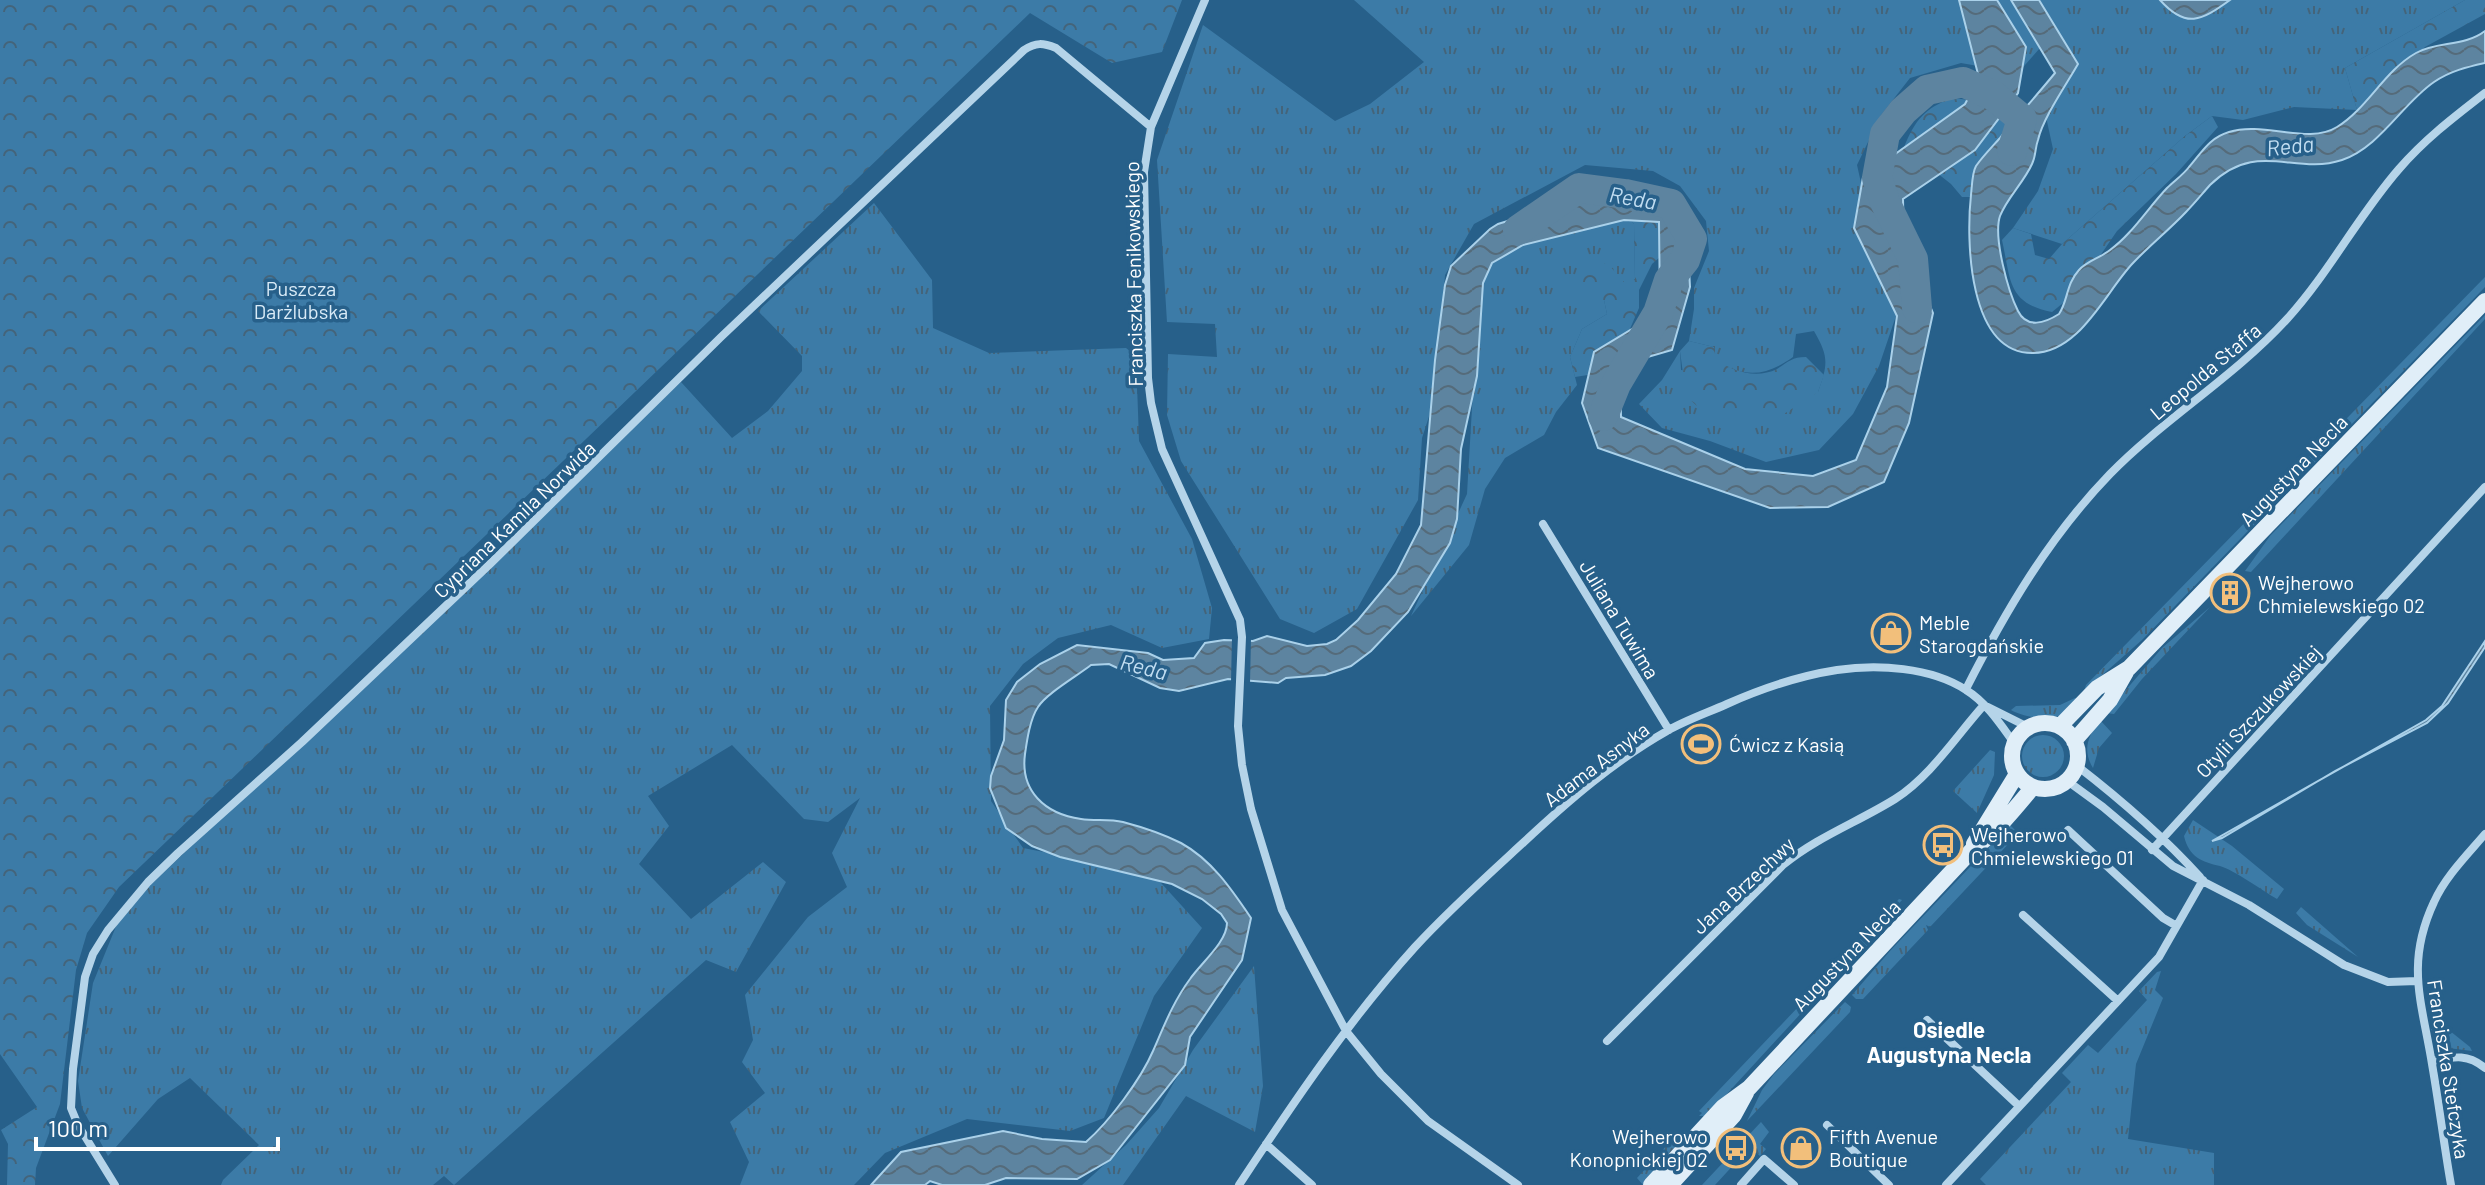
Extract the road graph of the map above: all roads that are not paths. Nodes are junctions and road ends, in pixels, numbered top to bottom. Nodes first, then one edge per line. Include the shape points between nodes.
1 (1205, 0) edge
2 (2485, 93) edge
3 (1151, 127) junction
4 (2485, 301) edge
5 (2485, 487) edge
6 (1543, 524) dead end
7 (2129, 668) junction
8 (1966, 689) junction
9 (1984, 705) junction
10 (2060, 726) junction
11 (2028, 727) junction
12 (1669, 730) junction
13 (2074, 741) junction
14 (2014, 743) junction
15 (2076, 765) junction
16 (2017, 774) junction
17 (2066, 780) junction
18 (2033, 787) junction
19 (2068, 830) dead end
20 (2485, 834) edge
21 (2162, 839) junction
22 (1972, 850) junction
23 (2152, 850) junction
24 (2203, 880) junction
25 (2023, 915) dead end
26 (2175, 925) junction
27 (2417, 981) junction
28 (2118, 1001) junction
29 (1927, 1020) dead end
30 (1346, 1031) junction
31 (1607, 1041) dead end
32 (2432, 1061) junction
33 (2485, 1068) edge
34 (1749, 1088) junction
35 (2019, 1106) junction
36 (1827, 1125) dead end
37 (1266, 1144) junction
38 (1793, 1184) edge
39 (115, 1185) edge
40 (1239, 1185) edge
41 (1312, 1185) edge
42 (1518, 1185) edge
43 (1651, 1185) edge
44 (1670, 1185) edge
45 (1741, 1185) edge
46 (1889, 1185) edge
47 (1946, 1185) edge
48 (2451, 1185) edge

1 - 3 street, Franciszka Fenikowskiego
2 - 8 street, Leopolda Staffa via 2428,137 2397,170 2291,316 2259,349 2143,444 2076,513 2017,594
3 - 30 street, Franciszka Fenikowskiego via 1144,172 1151,403 1170,469 1240,620 1238,726 1251,809 1282,910
3 - 39 street, Cypriana Kamila Norwida via 1056,48 1044,43 1024,50 313,732 148,882 93,954 73,1069 71,1108
4 - 7 main road, Augustyna Necla
5 - 21 street, Otylii Szczukowskiej
6 - 12 street, Juliana Tuwima
7 - 10 main road, Augustyna Necla via 2097,688
7 - 13 main road, Augustyna Necla via 2110,700
8 - 9 street, Adama Asnyka
8 - 12 street, Adama Asnyka via 1934,676 1859,667 1764,688
9 - 11 street, Adama Asnyka
9 - 14 street, Adama Asnyka
9 - 31 street, Jana Brzechwy via 1924,776 1897,798 1805,846 1783,865
10 - 11 main road
10 - 13 main road
11 - 14 main road
12 - 30 street, Adama Asnyka via 1559,809 1494,869 1416,947
13 - 15 main road
14 - 16 main road
15 - 17 main road
15 - 21 street
16 - 18 main road
16 - 22 main road, Augustyna Necla
17 - 18 main road via 2045,789
17 - 23 street
18 - 22 main road, Augustyna Necla
19 - 26 street
20 - 27 street, Franciszka Stefczyka via 2434,900
21 - 23 street, Otylii Szczukowskiej
21 - 24 street
22 - 34 main road, Augustyna Necla
23 - 24 street
24 - 26 street
24 - 27 street via 2344,965 2388,982
25 - 28 street
26 - 28 street via 2159,957
27 - 32 street, Franciszka Stefczyka
28 - 35 street
29 - 35 street
30 - 37 street, Adama Asnyka
30 - 42 street, Franciszka Fenikowskiego via 1395,1091 1428,1121
32 - 33 street via 2460,1056
32 - 48 street, Franciszka Stefczyka
34 - 43 main road, Augustyna Necla via 1723,1107
34 - 44 main road, Augustyna Necla via 1734,1115
35 - 47 street
36 - 46 street
37 - 40 street, Adama Asnyka
37 - 41 street
38 - 45 street via 1764,1159

